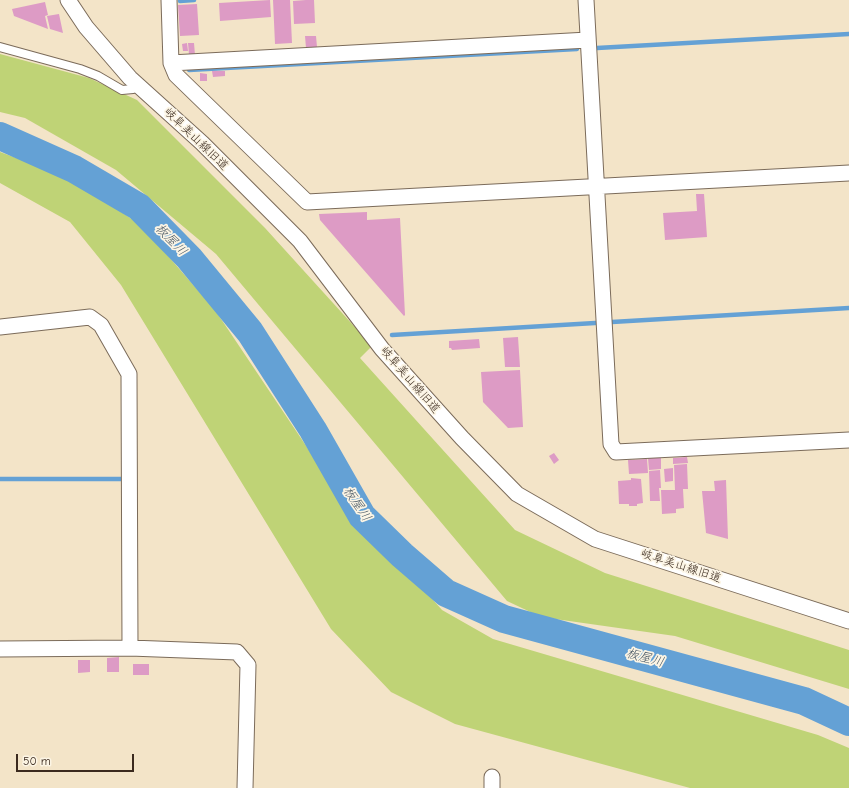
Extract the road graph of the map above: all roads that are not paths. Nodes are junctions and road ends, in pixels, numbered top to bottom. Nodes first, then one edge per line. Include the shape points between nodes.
1 (68, 0) edge
2 (169, 0) edge
3 (586, 0) edge
4 (588, 40) junction
5 (0, 47) edge
6 (171, 63) junction
7 (139, 85) junction
8 (849, 173) edge
9 (596, 188) junction
10 (0, 327) edge
11 (849, 440) edge
12 (849, 621) edge
13 (130, 648) junction
14 (0, 649) edge
15 (245, 788) edge

1 - 7 street, 岐阜美山線旧道 via 86,27
2 - 6 street
3 - 4 street
4 - 6 street
4 - 9 street
5 - 7 lane via 80,69 122,90 133,89
6 - 9 street via 176,75 307,202
7 - 12 street, 岐阜美山線旧道 via 202,143 300,241 382,349 462,438 517,494 595,539
8 - 9 street
9 - 11 street via 611,444 616,452
10 - 13 street via 90,317 101,325 129,374
13 - 14 street
13 - 15 street via 237,652 248,665

